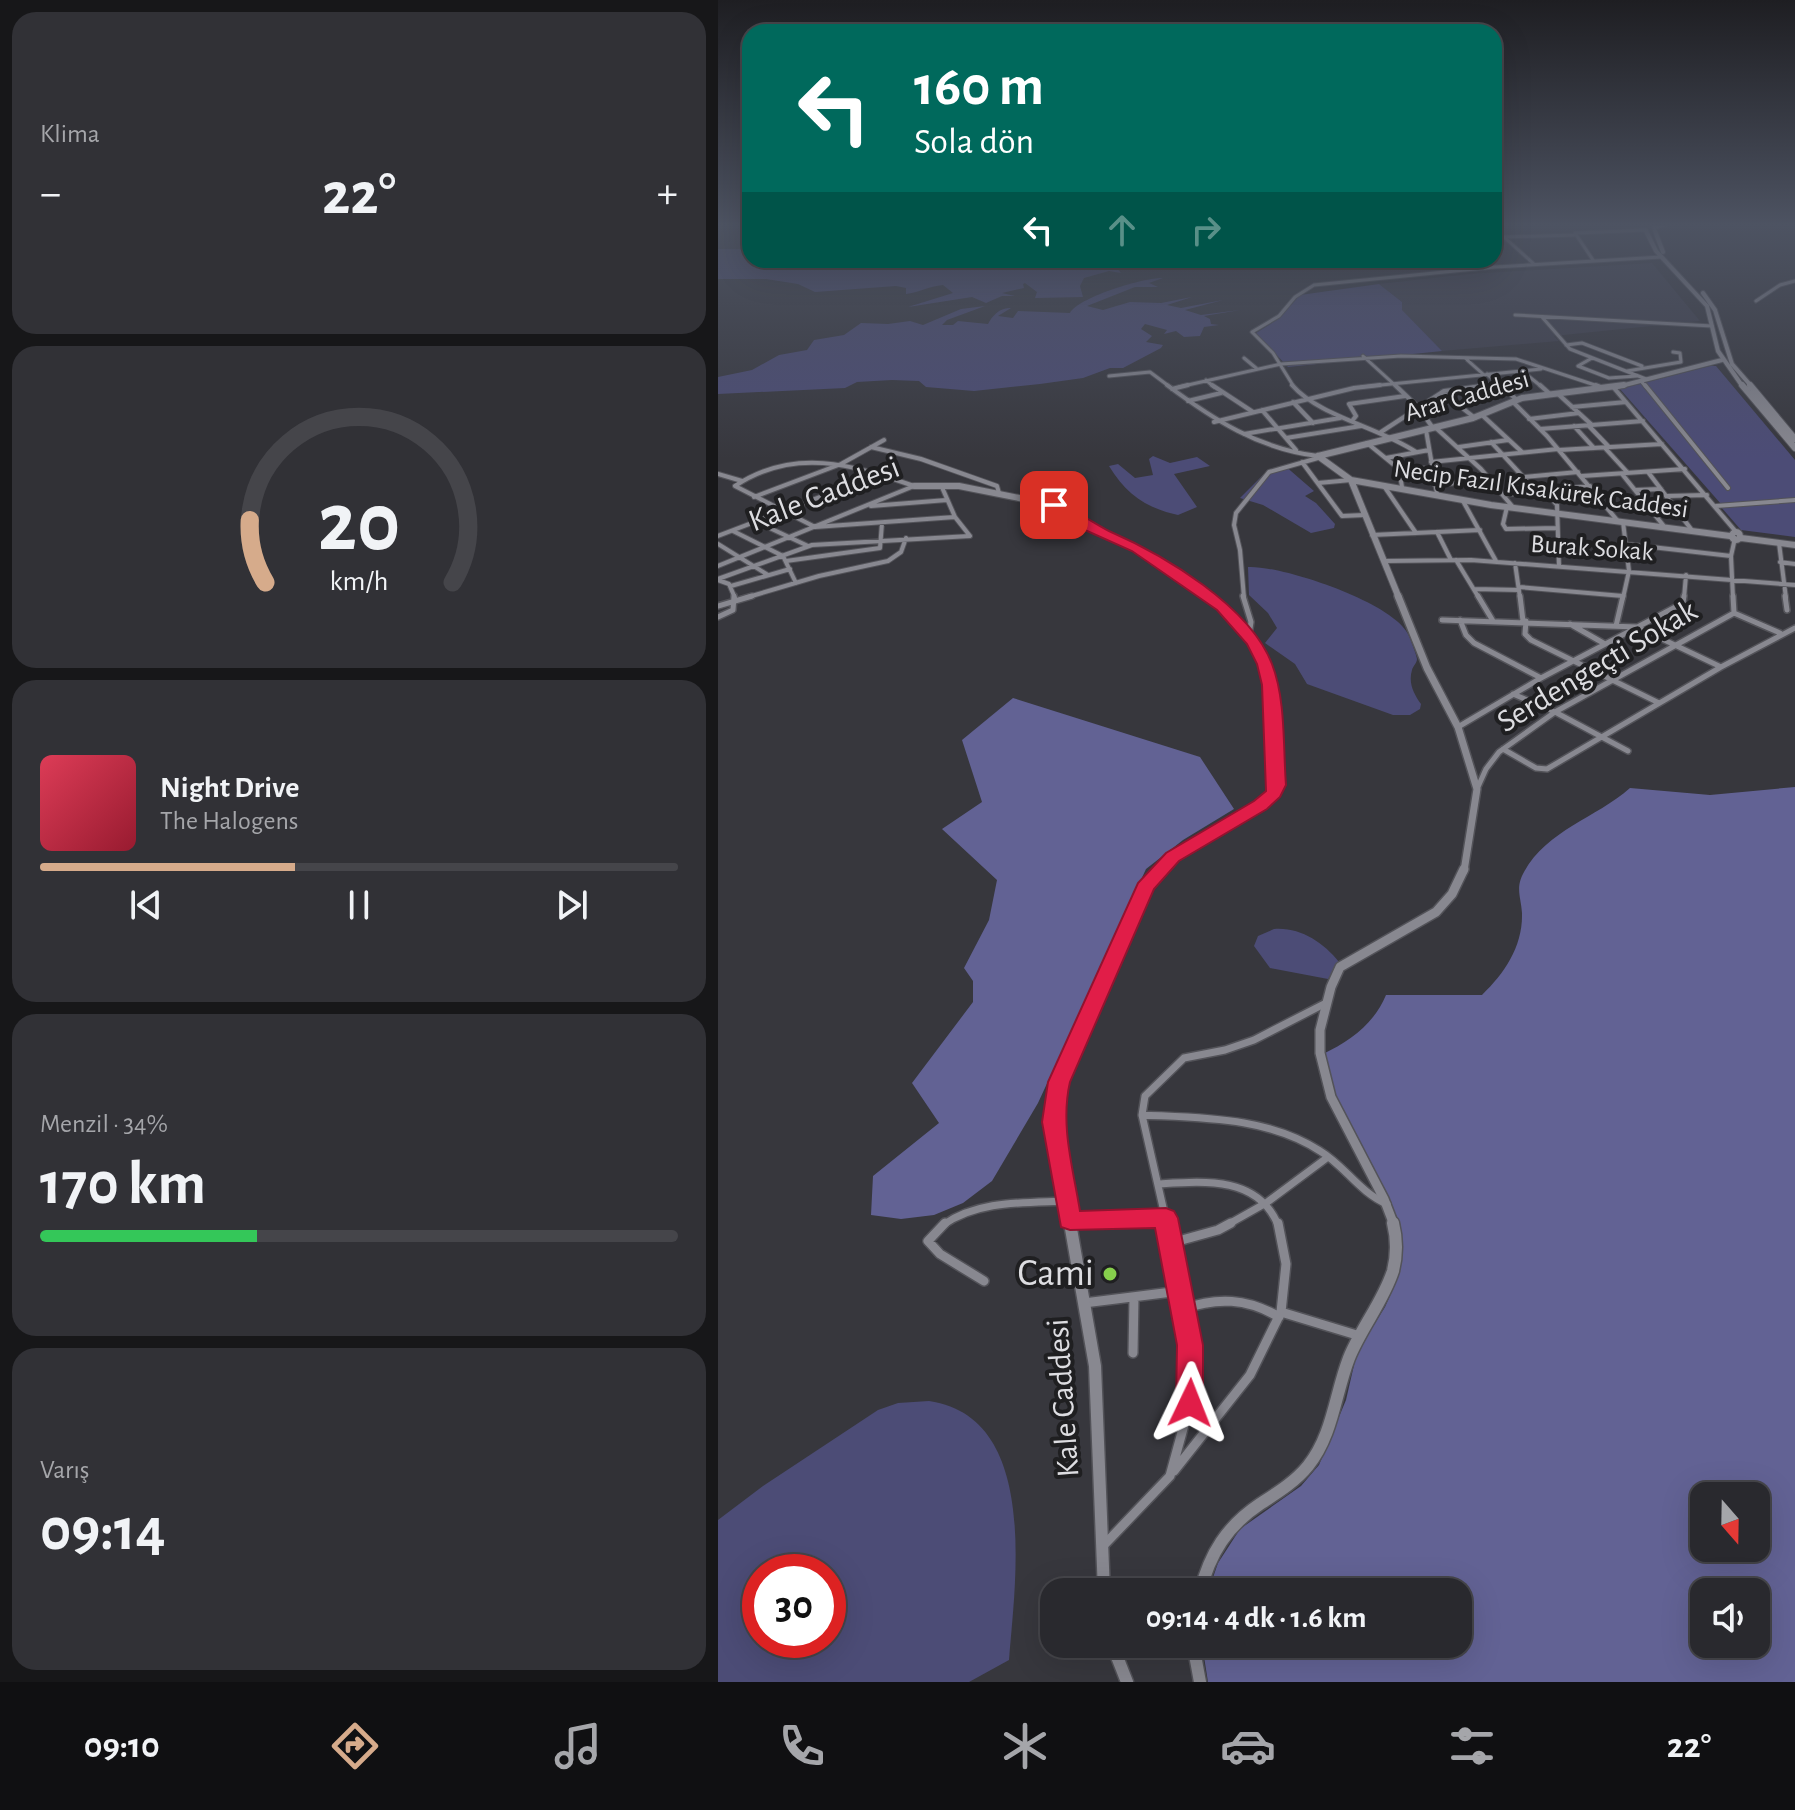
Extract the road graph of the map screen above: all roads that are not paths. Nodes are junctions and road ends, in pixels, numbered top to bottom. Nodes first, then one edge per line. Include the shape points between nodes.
1 (1290, 302) edge
2 (1703, 302) edge
3 (1710, 302) edge
4 (1515, 315) dead end
5 (1523, 318) dead end
6 (1543, 318) junction
7 (1713, 327) junction
8 (1565, 345) junction
9 (1673, 352) dead end
10 (1363, 356) junction
11 (1464, 357) junction
12 (1244, 358) dead end
13 (1592, 358) junction
14 (1722, 360) junction
15 (1281, 364) junction
16 (1642, 366) junction
17 (1256, 368) junction
18 (1545, 368) junction
19 (1521, 370) junction
20 (1626, 371) junction
21 (1485, 374) junction
22 (1109, 376) dead end
23 (1641, 378) junction
24 (1206, 380) junction
25 (1391, 384) junction
26 (1499, 384) junction
27 (1614, 388) junction
28 (1172, 389) junction
29 (1604, 389) junction
30 (1442, 392) junction
31 (1221, 393) junction
32 (1554, 394) junction
33 (1405, 396) junction
34 (1304, 399) junction
35 (1188, 401) junction
36 (1515, 401) junction
37 (1293, 402) junction
38 (1626, 402) junction
39 (1418, 407) junction
40 (1572, 407) junction
41 (1262, 410) junction
42 (1253, 412) junction
43 (1579, 413) junction
44 (1478, 416) junction
45 (1343, 417) junction
46 (1529, 419) junction
47 (1221, 420) junction
48 (1352, 421) junction
49 (1643, 421) junction
50 (1214, 422) dead end
51 (1313, 423) junction
52 (1364, 425) junction
53 (1590, 425) junction
54 (1574, 426) junction
55 (1435, 428) junction
56 (1280, 429) junction
57 (1540, 429) junction
58 (1426, 430) junction
59 (1381, 432) junction
60 (1243, 435) junction
61 (1394, 437) junction
62 (1286, 438) junction
63 (1795, 439) edge
64 (884, 440) dead end
65 (1508, 440) junction
66 (1491, 442) junction
67 (1367, 443) junction
68 (1662, 444) junction
69 (871, 447) junction
70 (1459, 447) junction
71 (1607, 447) junction
72 (1594, 448) junction
73 (1795, 448) edge
74 (1429, 450) junction
75 (1558, 450) junction
76 (1298, 452) junction
77 (1416, 452) junction
78 (1522, 452) junction
79 (1503, 454) junction
80 (1319, 457) junction
81 (1386, 458) junction
82 (1469, 458) junction
83 (1302, 462) junction
84 (1431, 462) junction
85 (841, 464) junction
86 (1432, 468) junction
87 (1399, 469) junction
88 (1685, 469) junction
89 (1648, 472) junction
90 (718, 474) edge
91 (880, 474) junction
92 (1580, 474) junction
93 (1625, 474) junction
94 (1523, 477) junction
95 (1350, 478) junction
96 (1490, 480) junction
97 (742, 481) junction
98 (1318, 483) junction
99 (941, 485) junction
100 (1435, 485) junction
101 (914, 486) junction
102 (1384, 486) junction
103 (1590, 486) junction
104 (1402, 487) junction
105 (1728, 488) dead end
106 (1661, 489) junction
107 (1635, 490) junction
108 (1545, 491) junction
109 (1537, 492) junction
110 (999, 493) junction
111 (1437, 494) junction
112 (1503, 495) junction
113 (1707, 495) junction
114 (1666, 496) junction
115 (754, 497) junction
116 (947, 500) junction
117 (1795, 500) edge
118 (1463, 501) junction
119 (867, 505) junction
120 (1716, 506) junction
121 (1510, 507) junction
122 (784, 512) junction
123 (1555, 513) junction
124 (1365, 515) junction
125 (955, 517) junction
126 (936, 520) junction
127 (1620, 521) junction
128 (757, 522) junction
129 (909, 522) junction
130 (882, 523) junction
131 (854, 525) junction
132 (1663, 525) junction
133 (827, 526) junction
134 (815, 527) junction
135 (1556, 528) junction
136 (1691, 529) junction
137 (1480, 530) junction
138 (733, 531) junction
139 (1437, 532) junction
140 (1416, 533) junction
141 (1372, 535) junction
142 (718, 536) edge
143 (1736, 536) junction
144 (788, 537) junction
145 (937, 537) junction
146 (908, 538) junction
147 (882, 540) junction
148 (852, 542) junction
149 (1779, 543) junction
150 (1795, 543) edge
151 (718, 544) edge
152 (824, 544) junction
153 (1625, 544) junction
154 (765, 546) junction
155 (808, 546) junction
156 (825, 555) junction
157 (740, 556) junction
158 (1731, 556) junction
159 (784, 558) junction
160 (1454, 560) junction
161 (1385, 561) junction
162 (1496, 561) junction
163 (1780, 562) junction
164 (1515, 563) junction
165 (1795, 564) edge
166 (757, 565) junction
167 (1559, 566) junction
168 (718, 567) edge
169 (790, 569) junction
170 (1629, 571) junction
171 (730, 575) junction
172 (768, 575) junction
173 (1686, 575) junction
174 (1731, 578) junction
175 (718, 580) edge
176 (796, 583) junction
177 (1781, 583) junction
178 (1795, 585) edge
179 (731, 586) junction
180 (1474, 589) junction
181 (1519, 589) junction
182 (1623, 596) junction
183 (736, 601) junction
184 (718, 606) edge
185 (1787, 610) dead end
186 (1734, 613) junction
187 (718, 617) edge
188 (1442, 620) dead end
189 (1460, 620) junction
190 (1493, 621) junction
191 (1524, 621) junction
192 (1570, 623) junction
193 (1616, 626) junction
194 (1637, 627) junction
195 (1795, 628) edge
196 (1780, 633) junction
197 (1249, 635) junction
198 (1605, 644) junction
199 (1678, 646) junction
200 (1573, 661) junction
201 (1721, 667) junction
202 (1541, 678) junction
203 (1616, 679) junction
204 (1513, 694) junction
205 (1659, 703) junction
206 (1555, 712) junction
207 (1458, 727) junction
208 (1599, 737) junction
209 (1503, 749) junction
210 (1628, 751) dead end
211 (1477, 789) junction
212 (1326, 1003) junction
213 (1142, 1115) junction
214 (1328, 1157) junction
215 (1159, 1184) junction
216 (1067, 1201) junction
217 (1266, 1203) junction
218 (1387, 1204) junction
219 (1166, 1218) junction
220 (1070, 1221) junction
221 (1171, 1243) junction
222 (984, 1281) dead end
223 (1180, 1291) junction
224 (1134, 1297) junction
225 (1084, 1303) junction
226 (1183, 1309) junction
227 (1280, 1315) junction
228 (1360, 1336) junction
229 (1133, 1353) dead end
230 (1170, 1476) junction
231 (1102, 1547) junction
232 (1103, 1578) edge
233 (1205, 1578) edge
234 (1118, 1658) edge
235 (1196, 1658) edge
236 (1127, 1682) edge
237 (1200, 1682) edge

1 - 15 street via 1252,332
2 - 7 street
3 - 63 street via 1732,364
4 - 6 street
5 - 6 street
6 - 7 street
6 - 8 street
7 - 14 street
8 - 13 street
8 - 16 street via 1582,343
9 - 16 street via 1680,353 1681,362
10 - 11 street
10 - 15 street
10 - 25 street
11 - 18 street via 1516,359
11 - 21 street
12 - 17 street
13 - 20 street
13 - 23 street via 1578,366 1609,378
14 - 23 street, Arar Caddesi
14 - 73 street
15 - 17 street
15 - 34 street
16 - 20 street
17 - 24 street
18 - 19 street
18 - 29 street
19 - 21 street
19 - 32 street
20 - 23 street
21 - 25 street
21 - 26 street
22 - 28 street via 1149,371
23 - 27 street, Arar Caddesi
23 - 105 street
24 - 28 street
24 - 31 street
25 - 33 street
25 - 34 street
26 - 30 street
26 - 36 street
27 - 29 street, Arar Caddesi
27 - 38 street
28 - 35 street
29 - 32 street, Arar Caddesi
30 - 39 street
30 - 44 street
31 - 35 street
31 - 42 street
32 - 36 street, Arar Caddesi
32 - 40 street
33 - 39 street
33 - 48 street via 1349,404 1356,416
34 - 37 street
34 - 45 street
35 - 47 street
36 - 44 street, Arar Caddesi
36 - 46 street
37 - 41 street
37 - 51 street
38 - 40 street
38 - 49 street
39 - 55 street
39 - 59 street
40 - 43 street
41 - 42 street
41 - 56 street
42 - 47 street
43 - 46 street
43 - 53 street
44 - 55 street, Arar Caddesi
44 - 65 street
45 - 48 street
45 - 51 street
46 - 57 street
47 - 50 street
47 - 60 street
48 - 52 street
49 - 53 street
49 - 68 street
51 - 56 street
52 - 59 street
52 - 62 street
53 - 54 street
53 - 71 street
54 - 57 street
54 - 72 street
55 - 58 street, Arar Caddesi
55 - 70 street
56 - 60 street
56 - 62 street
57 - 75 street
58 - 61 street, Arar Caddesi
58 - 74 street
59 - 61 street
60 - 76 street via 1261,445
61 - 67 street, Arar Caddesi
61 - 77 street
62 - 76 street
64 - 69 street
65 - 66 street
65 - 78 street
66 - 70 street
66 - 79 street
67 - 80 street, Arar Caddesi
67 - 81 street
68 - 71 street
68 - 88 street
69 - 85 street
69 - 110 street via 936,464 997,486
70 - 82 street
71 - 72 street
71 - 93 street
72 - 75 street
74 - 77 street
74 - 84 street
75 - 78 street
75 - 92 street
76 - 80 street
77 - 81 street
78 - 79 street
79 - 82 street
79 - 94 street
80 - 83 street
80 - 95 street, Necip Fazıl Kısakürek Caddesi
81 - 87 street
82 - 84 street
82 - 96 street
83 - 98 street
83 - 197 street via 1267,474 1235,518
84 - 86 street
85 - 91 street
85 - 97 street via 777,464
85 - 115 street
86 - 87 street
86 - 100 street
87 - 104 street
88 - 89 street
88 - 113 street
89 - 93 street
89 - 106 street
90 - 97 street
91 - 101 street
91 - 122 street
92 - 93 street
92 - 94 street
92 - 103 street
93 - 107 street
94 - 109 street
95 - 98 street
95 - 102 street, Necip Fazıl Kısakürek Caddesi
95 - 104 street, Necip Fazıl Kısakürek Caddesi
95 - 124 street
96 - 100 street
96 - 112 street
97 - 115 street via 735,487
98 - 124 street via 1342,516
99 - 101 street, Kale Caddesi
99 - 110 street, Kale Caddesi
99 - 116 street
100 - 111 street
101 - 119 street, Kale Caddesi
102 - 118 street, Necip Fazıl Kısakürek Caddesi
102 - 140 street
103 - 108 street
103 - 127 street
104 - 111 street, Necip Fazıl Kısakürek Caddesi
106 - 107 street
106 - 114 street
107 - 132 street
108 - 109 street
108 - 123 street via 1556,503
109 - 112 street
110 - 197 street, Kale Caddesi via 1054,505 1136,548 1223,607
111 - 121 street, Necip Fazıl Kısakürek Caddesi
112 - 121 street
113 - 114 street
113 - 120 street
114 - 136 street
115 - 122 street
116 - 119 street
116 - 125 street
117 - 120 street
118 - 121 street, Necip Fazıl Kısakürek Caddesi
118 - 137 street
119 - 134 street, Kale Caddesi
120 - 143 street
121 - 123 street, Necip Fazıl Kısakürek Caddesi
121 - 135 street via 1506,529
122 - 128 street
122 - 134 street
123 - 127 street, Necip Fazıl Kısakürek Caddesi
123 - 135 street
124 - 141 street
125 - 126 street
125 - 145 street via 970,536
126 - 129 street
126 - 145 street
127 - 132 street, Necip Fazıl Kısakürek Caddesi
127 - 143 street, Necip Fazıl Kısakürek Caddesi
127 - 153 street
128 - 138 street
128 - 144 street
129 - 130 street
129 - 146 street
130 - 131 street
130 - 147 street
131 - 133 street
131 - 148 street
132 - 136 street, Necip Fazıl Kısakürek Caddesi
133 - 134 street
133 - 152 street
134 - 144 street, Kale Caddesi
135 - 167 street
136 - 143 street, Necip Fazıl Kısakürek Caddesi
137 - 139 street
137 - 162 street
138 - 142 street
138 - 154 street
139 - 140 street
139 - 160 street
140 - 141 street
141 - 161 street
143 - 149 street, Necip Fazıl Kısakürek Caddesi
143 - 150 street, Necip Fazıl Kısakürek Caddesi
143 - 158 street, Serdengeçti Sokak
144 - 154 street, Kale Caddesi
144 - 155 street
145 - 146 street
146 - 147 street
146 - 176 street via 888,561
147 - 148 street
147 - 156 street via 880,548
148 - 152 street
149 - 150 street, Necip Fazıl Kısakürek Caddesi
149 - 163 street
151 - 157 street
152 - 155 street
152 - 156 street
153 - 158 street
153 - 170 street
154 - 157 street, Kale Caddesi
154 - 159 street
155 - 159 street
156 - 159 street
157 - 166 street
157 - 168 street, Kale Caddesi
158 - 174 street, Serdengeçti Sokak
159 - 166 street
159 - 169 street
160 - 161 street, Burak Sokak
160 - 162 street, Burak Sokak
160 - 180 street
161 - 207 street via 1427,668
162 - 164 street, Burak Sokak
163 - 165 street
163 - 177 street
164 - 167 street, Burak Sokak
164 - 181 street
166 - 171 street
166 - 172 street
167 - 170 street, Burak Sokak
168 - 171 street
169 - 172 street
169 - 176 street
170 - 173 street, Burak Sokak
170 - 182 street
171 - 175 street
172 - 179 street
173 - 174 street, Burak Sokak
173 - 194 street via 1684,602
174 - 177 street, Burak Sokak
174 - 186 street, Serdengeçti Sokak
175 - 179 street
176 - 183 street
177 - 178 street, Burak Sokak
177 - 185 street
179 - 183 street
180 - 181 street
180 - 190 street
181 - 182 street
181 - 191 street
182 - 193 street
183 - 184 street
183 - 187 street via 733,610
186 - 196 street
186 - 199 street, Serdengeçti Sokak
188 - 189 street
189 - 190 street
189 - 202 street via 1474,643
190 - 191 street
191 - 192 street
191 - 200 street via 1529,639
192 - 193 street
192 - 198 street
193 - 194 street
194 - 198 street
194 - 199 street
195 - 196 street
196 - 201 street
197 - 216 street, Kale Caddesi via 1269,677 1276,789 1260,805 1173,857 1136,903 1056,1091 1053,1122
198 - 200 street
199 - 201 street
199 - 203 street, Serdengeçti Sokak
200 - 202 street
200 - 203 street
201 - 205 street
202 - 204 street
203 - 205 street
203 - 206 street, Serdengeçti Sokak
204 - 206 street
204 - 207 street
205 - 208 street
206 - 208 street
206 - 209 street, Serdengeçti Sokak
207 - 211 street
208 - 209 street via 1545,770
208 - 210 street
209 - 211 street, Serdengeçti Sokak
211 - 212 street via 1464,871 1452,894 1436,912 1343,964
212 - 213 street via 1254,1040 1184,1058 1149,1089
212 - 218 street via 1317,1037 1321,1069
213 - 214 street via 1257,1124
213 - 215 street
214 - 217 street
214 - 218 street via 1366,1194
215 - 217 street via 1241,1188
215 - 219 street
216 - 220 street, Kale Caddesi
216 - 222 street via 962,1213 939,1226 928,1241
217 - 221 street via 1218,1230
217 - 227 street via 1283,1244 1286,1282
218 - 228 street via 1396,1233 1395,1262
219 - 220 street
219 - 221 street
220 - 225 street, Kale Caddesi
221 - 223 street
223 - 224 street
223 - 226 street
224 - 225 street
224 - 229 street
225 - 231 street, Kale Caddesi via 1095,1366
226 - 227 street via 1233,1300
226 - 230 street via 1190,1403
227 - 228 street
227 - 230 street via 1250,1375
228 - 233 street via 1318,1451 1295,1479 1228,1530
230 - 231 street
231 - 232 street, Kale Caddesi
234 - 236 street
235 - 237 street

